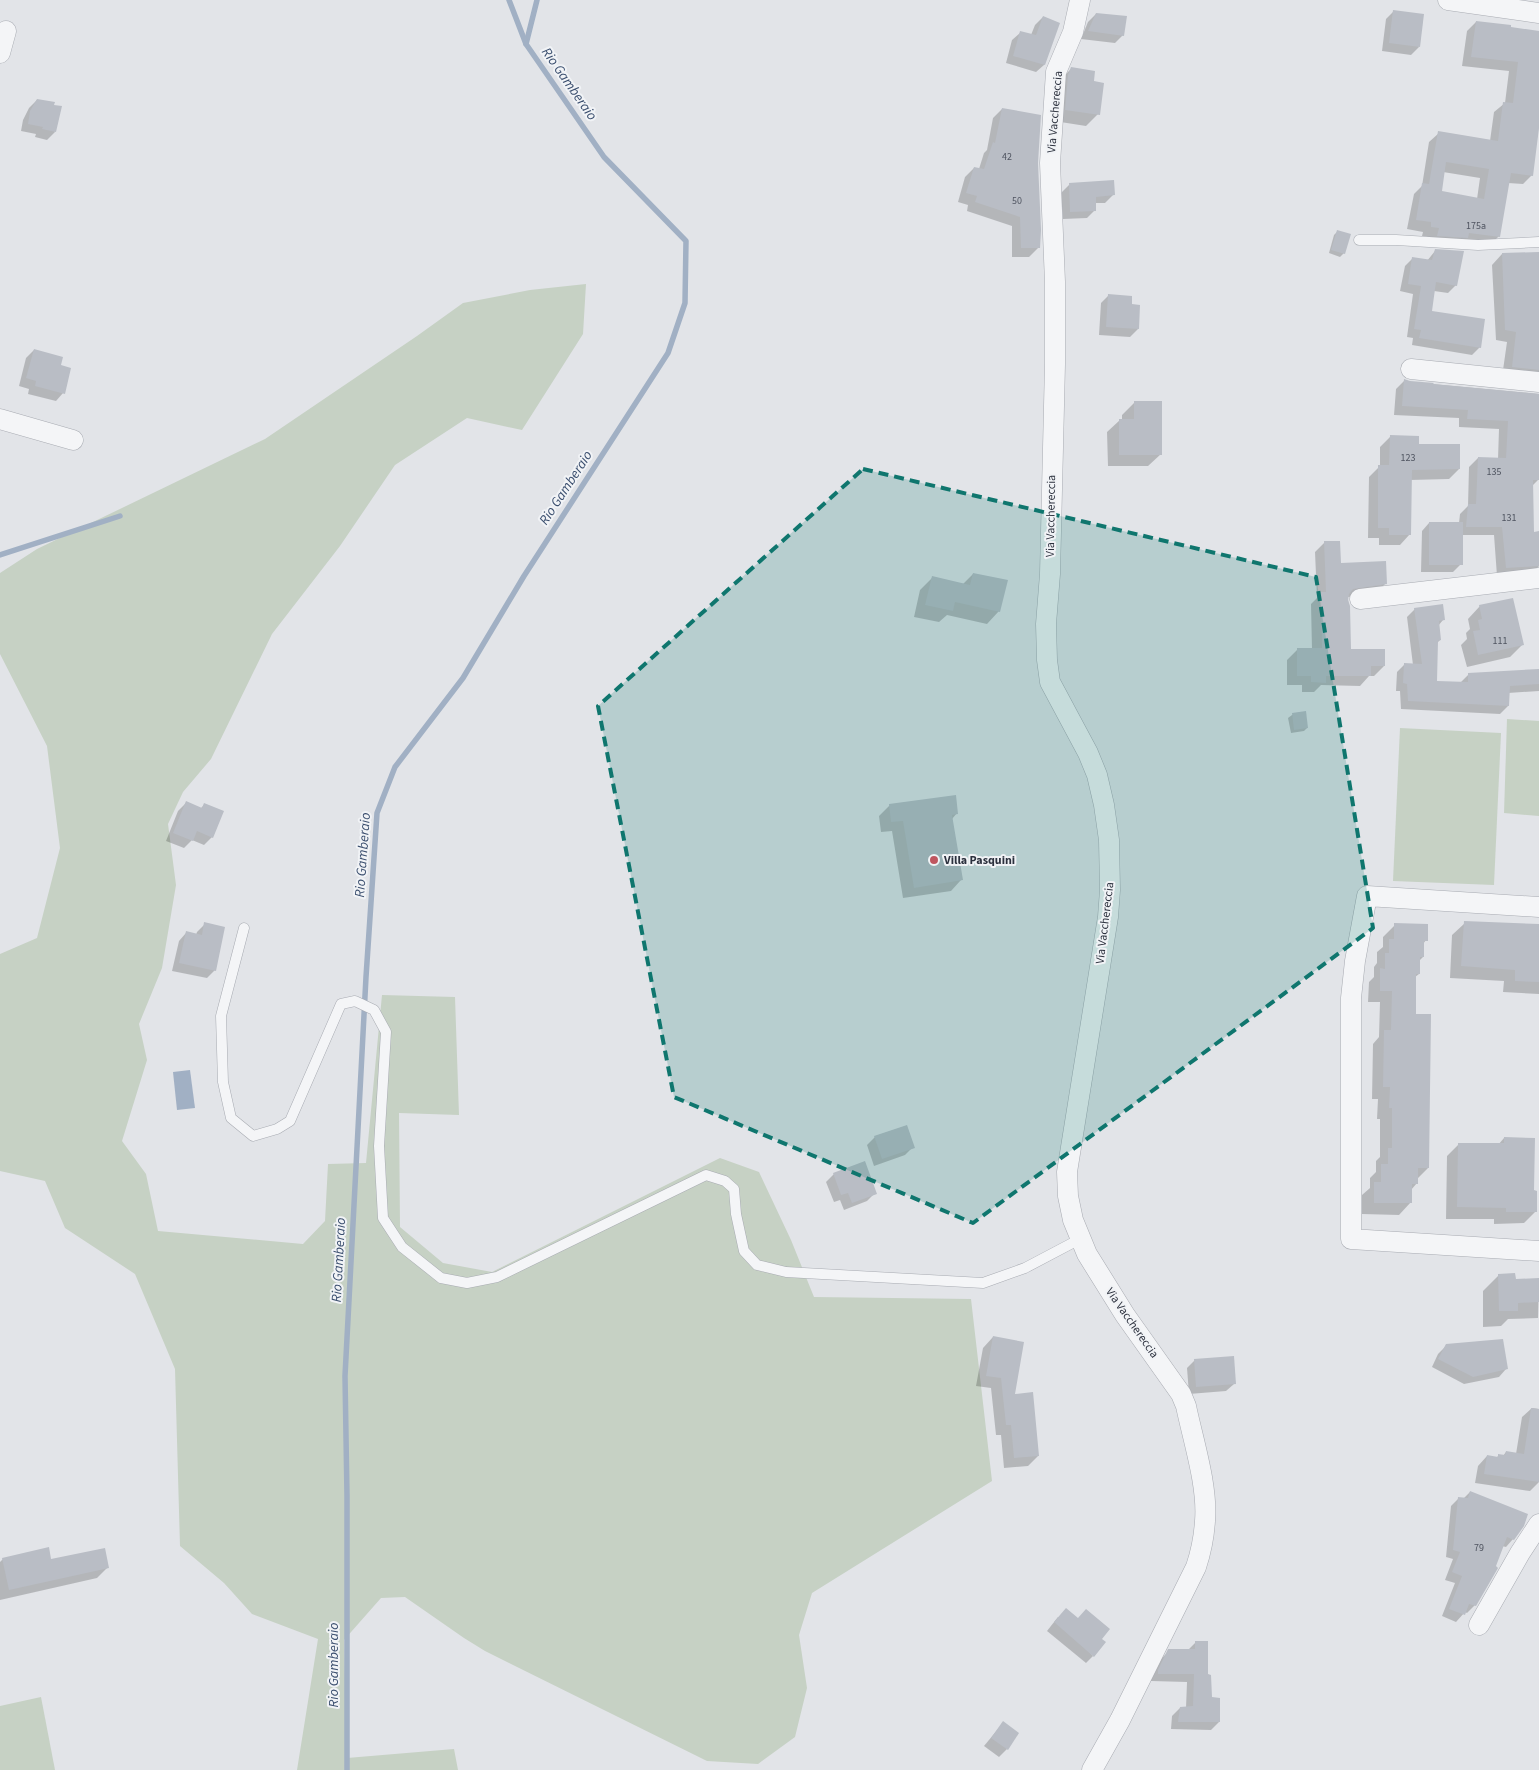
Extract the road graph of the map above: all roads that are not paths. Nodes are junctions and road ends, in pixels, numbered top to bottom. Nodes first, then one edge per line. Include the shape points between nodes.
1 (1080, 0) edge
2 (1448, 0) edge
3 (1539, 13) edge
4 (6, 31) dead end
5 (0, 54) edge
6 (1358, 240) dead end
7 (1539, 242) edge
8 (1411, 369) dead end
9 (1539, 382) edge
10 (0, 419) edge
11 (73, 440) dead end
12 (1539, 578) edge
13 (1360, 599) dead end
14 (1539, 907) edge
15 (244, 928) dead end
16 (1080, 1239) junction
17 (1539, 1251) edge
18 (1539, 1524) edge
19 (1479, 1625) dead end
20 (1092, 1770) edge

1 - 16 street, Via Vacchereccia via 1073,32 1056,72 1050,163 1055,364 1046,624 1050,682 1097,775 1109,840 1108,917 1067,1172 1072,1220
2 - 3 street
4 - 5 street
6 - 7 lane via 1478,245
8 - 9 street
10 - 11 street
12 - 13 street
14 - 17 street via 1367,896 1354,970 1350,1017 1351,1239
15 - 16 lane via 221,1016 223,1082 232,1118 253,1136 278,1129 290,1121 341,1004 355,1001 374,1010 386,1032 380,1146 383,1218 402,1247 441,1278 467,1283 497,1277 706,1175 725,1181 734,1189 744,1252 757,1265 786,1272 983,1283 1025,1268
16 - 20 street, Via Vacchereccia via 1125,1315 1181,1394 1202,1484 1206,1519 1196,1567
18 - 19 street

